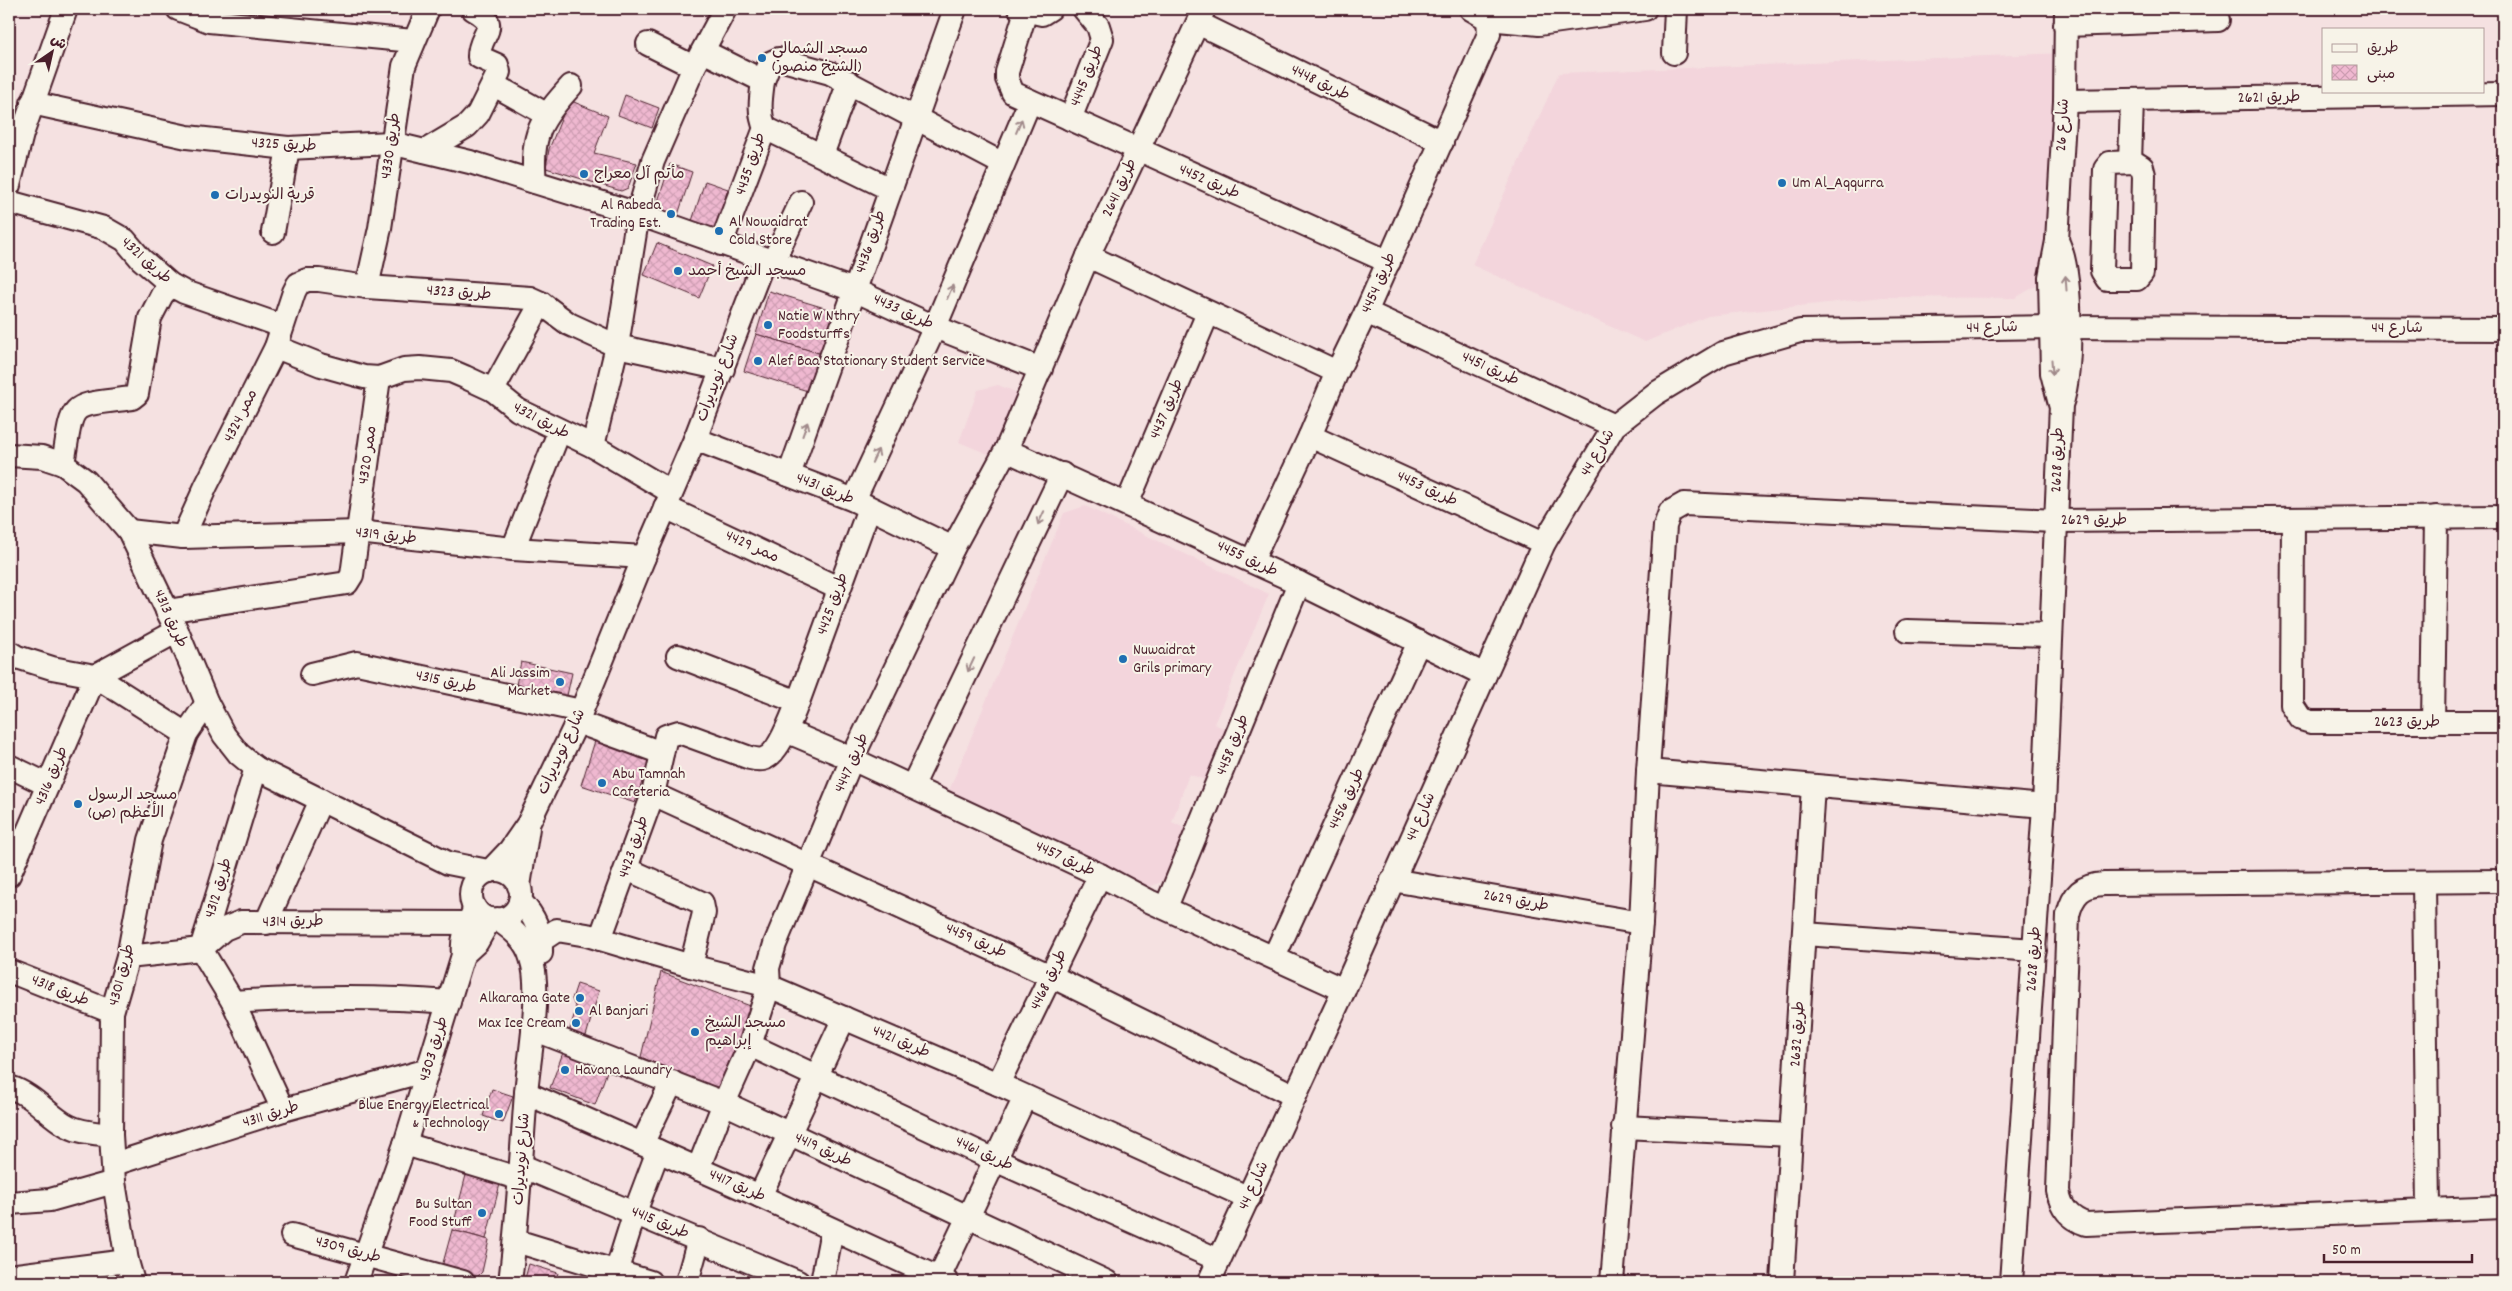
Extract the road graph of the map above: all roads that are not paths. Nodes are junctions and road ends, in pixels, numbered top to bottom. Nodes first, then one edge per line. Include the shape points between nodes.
1 (66, 9) edge
2 (178, 9) edge
3 (428, 9) edge
4 (473, 9) edge
5 (725, 9) edge
6 (955, 9) edge
7 (1050, 9) edge
8 (1084, 9) edge
9 (1645, 9) edge
10 (1676, 9) edge
11 (1022, 10) edge
12 (1480, 14) edge
13 (1201, 16) edge
14 (1539, 16) edge
15 (2065, 17) edge
16 (2218, 20) dead end
17 (413, 41) junction
18 (648, 44) dead end
19 (1674, 53) dead end
20 (699, 59) junction
21 (763, 81) junction
22 (849, 82) junction
23 (494, 85) junction
24 (571, 86) dead end
25 (2503, 94) edge
26 (2132, 100) junction
27 (1030, 101) junction
28 (2064, 102) junction
29 (32, 104) junction
30 (546, 114) junction
31 (916, 118) junction
32 (1070, 119) junction
33 (765, 128) junction
34 (15, 132) edge
35 (1442, 142) junction
36 (392, 143) junction
37 (288, 148) junction
38 (1137, 150) junction
39 (425, 152) junction
40 (822, 155) junction
41 (2130, 162) junction
42 (1003, 164) junction
43 (535, 182) junction
44 (9, 185) edge
45 (890, 189) junction
46 (9, 202) edge
47 (801, 202) dead end
48 (638, 214) junction
49 (273, 232) dead end
50 (721, 244) junction
51 (1088, 256) junction
52 (769, 261) junction
53 (1389, 262) junction
54 (171, 284) junction
55 (367, 287) junction
56 (854, 290) junction
57 (294, 292) joint
58 (541, 303) junction
59 (1366, 312) junction
60 (1208, 314) junction
61 (935, 327) junction
62 (2059, 327) junction
63 (2503, 329) edge
64 (279, 337) junction
65 (617, 346) junction
66 (723, 369) junction
67 (1041, 369) junction
68 (1336, 372) junction
69 (379, 378) junction
70 (493, 390) junction
71 (1614, 426) junction
72 (560, 432) junction
73 (1310, 436) junction
74 (695, 439) junction
75 (593, 446) junction
76 (1006, 450) junction
77 (9, 455) edge
78 (63, 464) junction
79 (1062, 474) junction
80 (788, 475) junction
81 (668, 499) junction
82 (862, 504) junction
83 (1127, 504) junction
84 (2436, 517) junction
85 (2503, 517) edge
86 (2293, 519) junction
87 (2056, 521) junction
88 (128, 531) junction
89 (358, 532) junction
90 (183, 537) junction
91 (1544, 542) junction
92 (953, 548) junction
93 (513, 549) junction
94 (644, 557) junction
95 (1252, 561) junction
96 (1300, 584) junction
97 (838, 588) junction
98 (167, 610) junction
99 (177, 631) junction
100 (1907, 631) dead end
101 (2050, 636) junction
102 (1419, 642) junction
103 (9, 652) edge
104 (678, 656) dead end
105 (312, 674) dead end
106 (1485, 675) junction
107 (95, 676) junction
108 (798, 702) junction
109 (206, 703) junction
110 (579, 716) junction
111 (2503, 722) edge
112 (2433, 723) junction
113 (786, 731) junction
114 (186, 734) junction
115 (662, 753) junction
116 (852, 759) junction
117 (9, 766) edge
118 (256, 768) junction
119 (1648, 771) junction
120 (48, 785) junction
121 (1813, 786) junction
122 (912, 787) junction
123 (653, 794) junction
124 (321, 800) junction
125 (2044, 806) junction
126 (528, 824) junction
127 (436, 857) junction
128 (12, 861) edge
129 (810, 864) junction
130 (627, 868) junction
131 (489, 871) junction
132 (1100, 875) junction
133 (1392, 880) junction
134 (2503, 881) edge
135 (2424, 882) junction
136 (519, 894) junction
137 (1166, 907) junction
138 (480, 914) junction
139 (266, 922) junction
140 (1641, 923) junction
141 (1804, 934) junction
142 (600, 939) junction
143 (542, 940) junction
144 (201, 949) junction
145 (2035, 950) junction
146 (128, 957) junction
147 (1274, 957) junction
148 (691, 966) junction
149 (9, 971) edge
150 (534, 975) junction
151 (1051, 976) junction
152 (769, 986) junction
153 (1344, 990) junction
154 (233, 1002) junction
155 (449, 1002) junction
156 (112, 1012) junction
157 (844, 1018) junction
158 (533, 1029) junction
159 (750, 1046) junction
160 (428, 1070) junction
161 (815, 1076) junction
162 (672, 1082) junction
163 (998, 1084) junction
164 (9, 1086) edge
165 (526, 1093) junction
166 (1295, 1096) junction
167 (1025, 1097) junction
168 (724, 1103) junction
169 (283, 1110) junction
170 (1623, 1127) junction
171 (788, 1134) junction
172 (1791, 1134) junction
173 (111, 1135) junction
174 (405, 1144) junction
175 (650, 1148) junction
176 (995, 1160) junction
177 (698, 1169) junction
178 (521, 1172) junction
179 (114, 1173) junction
180 (760, 1196) junction
181 (1248, 1198) junction
182 (9, 1203) edge
183 (2503, 1207) edge
184 (2428, 1210) junction
185 (635, 1212) junction
186 (968, 1217) junction
187 (832, 1230) junction
188 (292, 1235) dead end
189 (699, 1239) junction
190 (516, 1241) junction
191 (366, 1255) junction
192 (1219, 1260) junction
193 (130, 1272) edge
194 (9, 1276) edge
195 (614, 1277) edge
196 (941, 1281) edge
197 (356, 1282) edge
198 (462, 1282) edge
199 (510, 1282) edge
200 (650, 1282) edge
201 (687, 1282) edge
202 (798, 1282) edge
203 (822, 1282) edge
204 (1107, 1282) edge
205 (1209, 1282) edge
206 (1612, 1282) edge
207 (1782, 1282) edge
208 (2011, 1282) edge

1 - 29 street
2 - 17 street via 209,21
3 - 17 street, طريق 4330
4 - 23 street via 488,22 479,54 499,67
5 - 20 street
6 - 31 street, طريق 4436
7 - 11 street via 1042,14
8 - 32 street, طريق 4445 via 1098,26 1102,39
9 - 14 street
10 - 19 street
11 - 27 street, طريق 4452 via 1007,80 1013,93
12 - 14 street
12 - 35 street, طريق 4454 via 1489,34
13 - 35 street, طريق 4448
13 - 38 street, طريق 2641
15 - 16 street
15 - 28 street, شارع 26
17 - 36 street, طريق 4330 via 404,66
18 - 20 street
20 - 21 street
20 - 48 street via 653,161
21 - 22 street via 770,63 779,59 830,73
21 - 33 street, طريق 4435 via 760,104
22 - 31 street
22 - 40 street
23 - 30 street
23 - 39 street via 478,114 467,126
24 - 30 street
25 - 26 street, طريق 2621
26 - 28 street, طريق 2621
26 - 41 street
27 - 32 street, طريق 4452
42 -> 27 street, طريق 4425
28 - 62 street, شارع 26 via 2057,241 2064,260
29 - 34 street
29 - 37 street, طريق 4325 via 187,137
30 - 43 street via 535,147
31 - 42 street
31 - 45 street, طريق 4436
32 - 38 street, طريق 4452
33 - 40 street
33 - 50 street, طريق 4435
34 - 44 street
35 - 53 street, طريق 4454
36 - 37 street, طريق 4325
36 - 39 street, طريق 4325
36 - 55 street, طريق 4330 via 380,228
37 - 49 street
38 - 51 street, طريق 2641
38 - 53 street, طريق 4452
39 - 43 street, طريق 4325
40 - 45 street
41 - 41 street via 2110,163 2105,169 2102,271 2107,279 2137,279 2143,269 2143,171 2138,164
61 -> 42 street, طريق 4425
43 - 48 street, طريق 4325
45 - 56 street, طريق 4436
46 - 54 street, طريق 4321 via 104,228 125,240
47 - 52 street, شارع نويديرات
48 - 50 street
48 - 65 street
50 - 52 street
51 - 60 street
51 - 67 street, طريق 2641
52 - 56 street, طريق 4433
52 - 66 street, شارع نويديرات
53 - 59 street, طريق 4454
54 - 64 street, طريق 4321
54 - 78 street via 150,318 137,394 132,398 84,404 76,408 71,416
55 - 57 street, طريق 4323 via 307,280 298,284
55 - 58 street, طريق 4323 via 530,298
56 - 61 street, طريق 4433
80 -> 56 street, طريق 4436
57 - 64 street, ممر 4324
58 - 65 street, طريق 4323 via 569,324
58 - 70 street
59 - 68 street, طريق 4454
59 - 71 street, طريق 4451
60 - 68 street
60 - 83 street, طريق 4437
61 - 67 street, طريق 4433
82 -> 61 street, طريق 4425
62 - 63 street, شارع 44
62 - 71 street, شارع 44 via 1800,330 1723,353 1655,394
62 - 87 street, طريق 2628 via 2067,386 2061,405
64 - 69 street, طريق 4321 via 321,365
64 - 90 street, ممر 4324
65 - 66 street, طريق 4323
65 - 75 street, طريق 4321
66 - 74 street, شارع نويديرات
67 - 76 street, طريق 4447
68 - 73 street, طريق 4454
69 - 70 street, طريق 4321 via 404,369 434,369 458,374
69 - 89 street, ممر 4320
70 - 72 street, طريق 4321 via 518,410
71 - 91 street, شارع 44
72 - 75 street, طريق 4321
72 - 93 street
73 - 91 street, طريق 4453
73 - 95 street, طريق 4454
74 - 80 street, طريق 4431
74 - 81 street, شارع نويديرات
75 - 81 street, طريق 4321
76 - 79 street, طريق 4455
76 - 92 street, طريق 4447
77 - 78 street, طريق 4313 via 42,457
78 - 88 street, طريق 4313 via 86,481
79 - 83 street, طريق 4455
79 -> 122 street
80 - 82 street, طريق 4431
81 - 94 street, شارع نويديرات
81 - 97 street, ممر 4429
82 - 92 street, طريق 4431
82 - 97 street, طريق 4425
83 - 95 street, طريق 4455
84 - 85 street, طريق 2629
84 - 86 street, طريق 2629
84 - 112 street
86 - 87 street, طريق 2629
86 - 112 street, طريق 2623 via 2292,705 2301,719 2312,722
87 - 101 street, طريق 2628
87 - 119 street, طريق 2629 via 1684,504 1670,512 1665,526
88 - 90 street, طريق 4319
88 - 98 street, طريق 4313
89 - 90 street, طريق 4319
89 - 93 street, طريق 4319
89 - 98 street via 352,575 347,583
91 - 106 street, شارع 44
92 - 116 street, طريق 4447
93 - 94 street, طريق 4319
94 - 110 street, شارع نويديرات
95 - 96 street, طريق 4455
96 - 102 street, طريق 4455
96 - 137 street, طريق 4458
97 - 108 street, طريق 4425
98 - 99 street, طريق 4313
99 - 107 street
99 - 109 street, طريق 4313
100 - 101 street
101 - 125 street, طريق 2628
102 - 106 street, طريق 4455
102 - 147 street, طريق 4456
103 - 107 street via 52,668
104 - 108 street
105 - 110 street, طريق 4315 via 358,664
106 - 133 street, شارع 44
107 - 114 street
107 - 120 street, طريق 4316
108 - 113 street, طريق 4425
109 - 114 street, طريق 4301
109 - 118 street, طريق 4313 via 224,735
110 - 115 street, طريق 4315
110 - 126 street, شارع نويديرات
111 - 112 street, طريق 2623
113 - 115 street, طريق 4425 via 772,753 762,760 679,732 666,736
113 - 116 street, طريق 4457
114 - 146 street, طريق 4301 via 150,840
115 - 123 street, طريق 4423
116 - 122 street, طريق 4457
116 - 129 street, طريق 4447
117 - 120 street
118 - 124 street, طريق 4313
118 - 144 street, طريق 4312
119 - 121 street
119 - 140 street
120 - 128 street, طريق 4316
121 - 125 street
121 - 141 street, طريق 2632
122 - 132 street, طريق 4457
123 - 129 street, طريق 4459
123 - 130 street, طريق 4423
124 - 127 street, طريق 4313
124 - 139 street
125 - 145 street, طريق 2628
126 - 131 street, شارع نويديرات via 510,850
126 - 136 street, شارع نويديرات
127 - 131 street, طريق 4313 via 461,867
127 - 138 street, طريق 4313
129 - 151 street, طريق 4459
129 - 152 street, طريق 4447 via 775,944 768,968
130 - 142 street, طريق 4423
130 - 148 street via 702,904 704,913
131 - 136 street via 504,872 516,880
131 - 138 street via 475,882
132 - 137 street, طريق 4457
132 - 151 street, طريق 4468
133 - 140 street, طريق 2629
133 - 153 street, شارع 44
134 - 135 street
135 - 184 street
135 - 184 street via 2097,884 2078,891 2068,915 2058,1191 2068,1214 2086,1224
136 - 138 street via 511,914
136 - 143 street, شارع نويديرات via 534,918
137 - 147 street, طريق 4457
138 - 139 street, طريق 4314
138 - 150 street, شارع نويديرات via 512,929 524,942 532,958
138 - 155 street, طريق 4303 via 462,942 464,955
139 - 144 street, طريق 4314 via 241,922 224,929
140 - 170 street
141 - 145 street
141 - 172 street, طريق 2632
142 - 143 street, طريق 4421 via 557,930
142 - 148 street, طريق 4421
143 - 150 street, شارع نويديرات via 541,958
144 - 146 street
144 - 154 street
145 - 208 street, طريق 2628
146 - 156 street, طريق 4301
147 - 153 street, طريق 4457
148 - 152 street, طريق 4421
149 - 156 street, طريق 4318
150 - 158 street, شارع نويديرات
151 - 163 street, طريق 4468
151 - 166 street, طريق 4459
152 - 157 street, طريق 4421
152 - 159 street, طريق 4447
153 - 166 street, شارع 44
154 - 155 street via 291,998
154 - 169 street
155 - 160 street, طريق 4303
156 - 173 street, طريق 4301
157 - 161 street
157 - 163 street, طريق 4421
158 - 162 street, طريق 4419
158 - 165 street, شارع نويديرات
159 - 161 street, طريق 4461
159 - 168 street, طريق 4447
160 - 169 street, طريق 4311
160 - 174 street, طريق 4303
161 - 171 street
161 - 176 street, طريق 4461
162 - 168 street, طريق 4419
162 - 175 street
163 - 167 street, طريق 4421
164 - 173 street via 31,1096 69,1126 83,1132
165 - 175 street, طريق 4417
165 - 178 street, شارع نويديرات
166 - 181 street, شارع 44
167 - 176 street
167 - 181 street, طريق 4421
168 - 171 street, طريق 4419
168 - 177 street, طريق 4447
169 - 179 street, طريق 4311
170 - 172 street
170 - 206 street
171 - 180 street
171 - 186 street, طريق 4419
172 - 207 street, طريق 2632
173 - 179 street, طريق 4301
174 - 178 street
174 - 191 street, طريق 4303
175 - 177 street, طريق 4417
175 - 185 street
176 - 186 street
176 - 192 street, طريق 4461
177 - 180 street, طريق 4417
178 - 185 street, طريق 4415
178 - 190 street, شارع نويديرات
179 - 182 street, طريق 4311 via 50,1200
179 - 193 street, طريق 4301
180 - 187 street, طريق 4417
181 - 192 street, شارع 44
183 - 184 street
185 - 189 street, طريق 4415
185 - 195 street
186 - 196 street
186 - 204 street, طريق 4419
187 - 196 street, طريق 4417
187 - 203 street
188 - 191 street, طريق 4309
189 - 201 street
189 - 202 street, طريق 4415
190 - 195 street
190 - 199 street, شارع نويديرات
191 - 197 street, طريق 4303
191 - 198 street, طريق 4309
192 - 205 street, شارع 44
193 - 194 street
195 - 200 street

